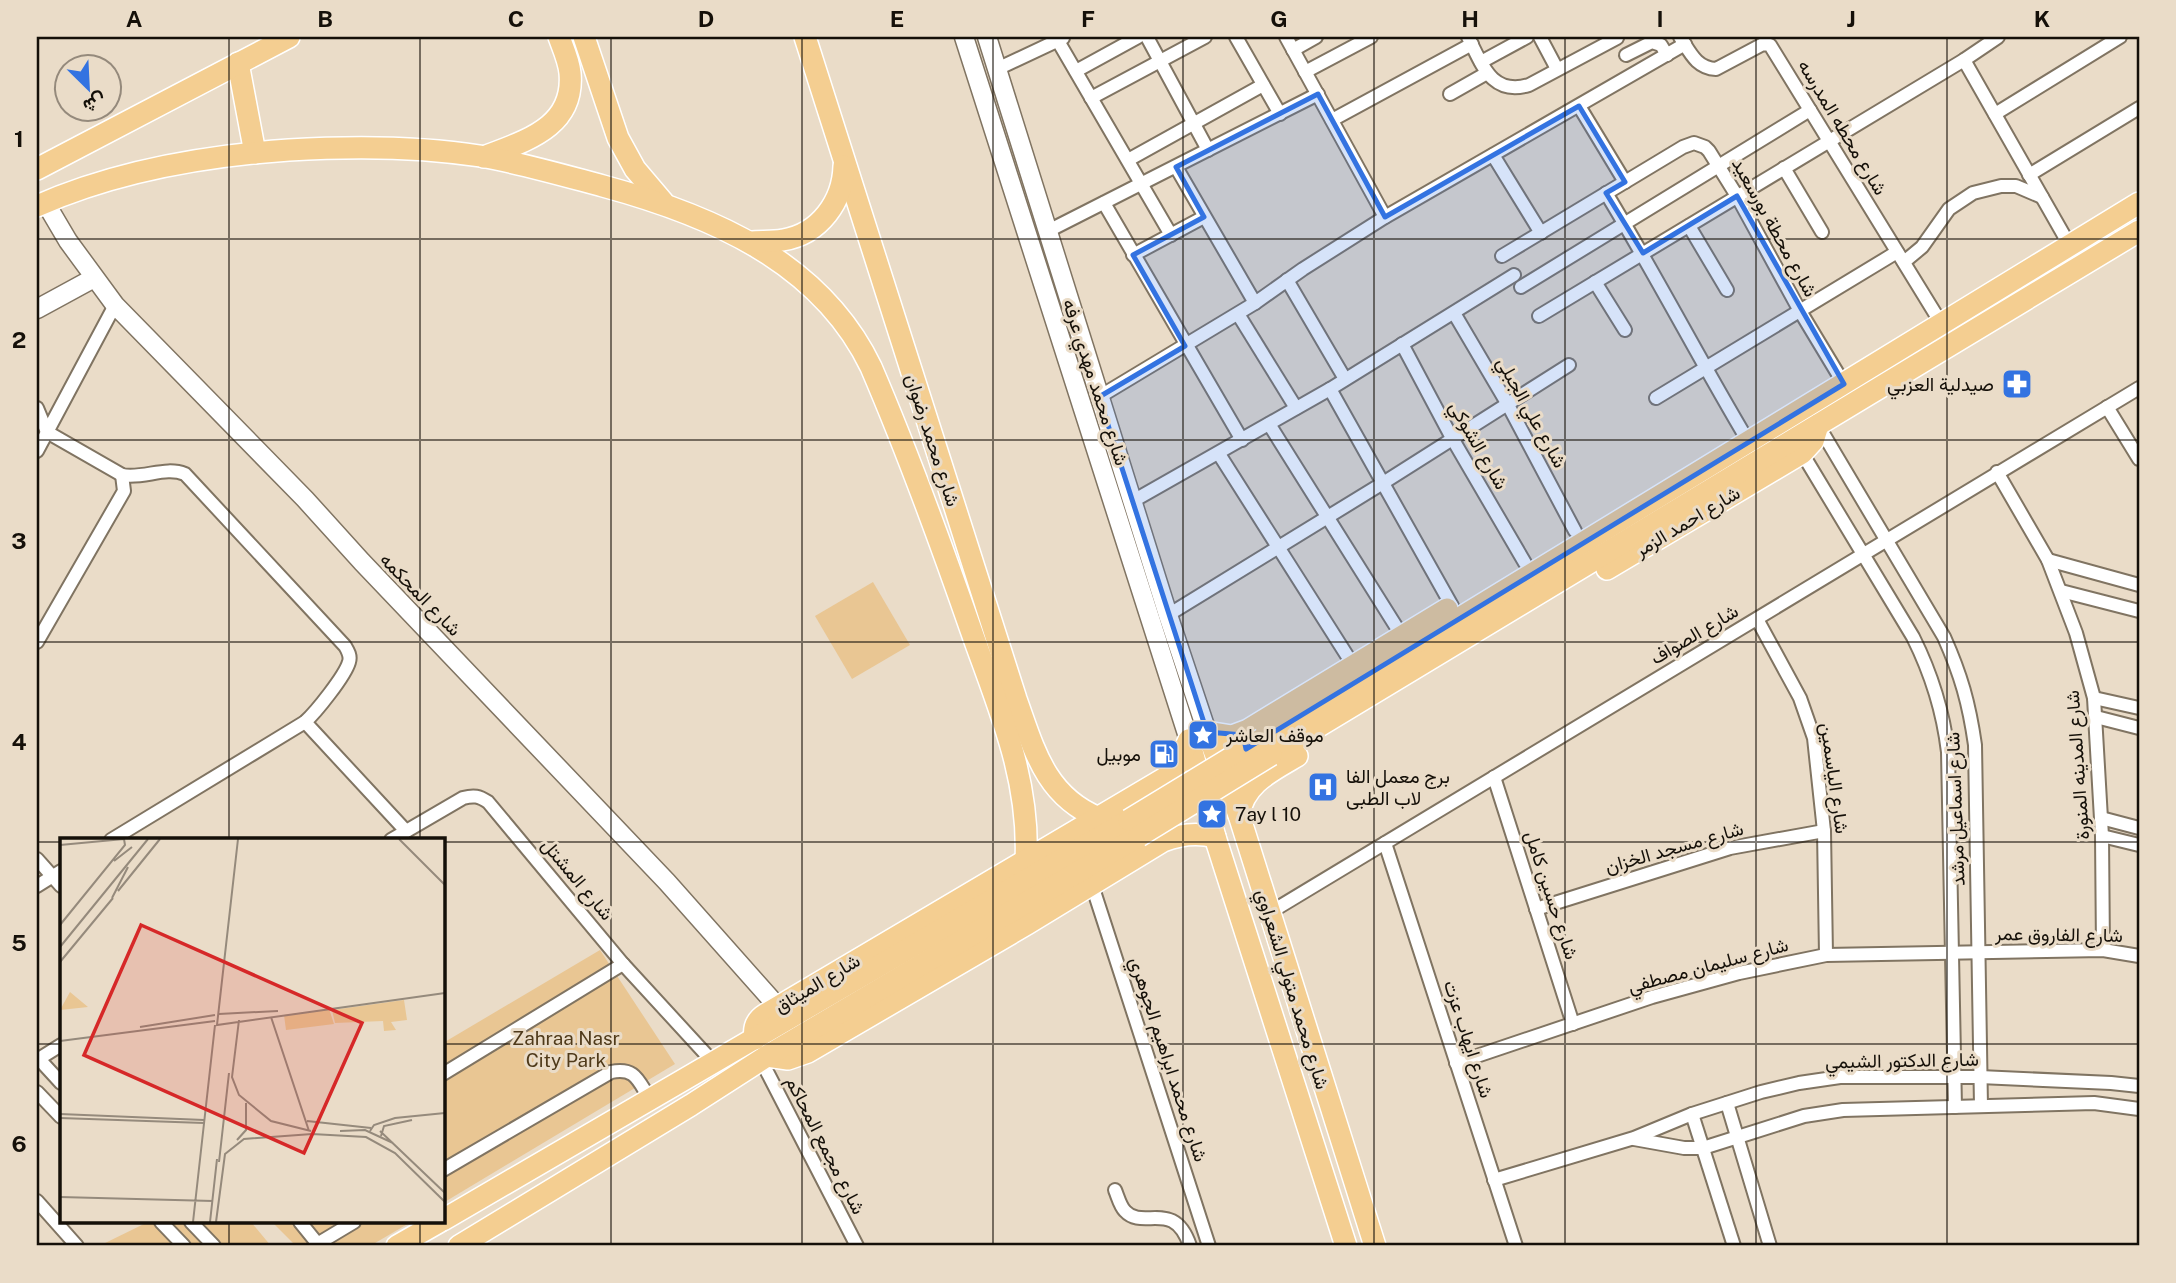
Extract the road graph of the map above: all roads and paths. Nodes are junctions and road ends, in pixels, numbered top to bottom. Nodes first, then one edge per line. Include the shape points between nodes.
1 (289, 37) edge
2 (559, 37) edge
3 (584, 37) edge
4 (804, 37) edge
5 (964, 37) edge
6 (987, 37) edge
7 (1138, 37) edge
8 (1147, 37) edge
9 (1205, 37) edge
10 (1236, 37) edge
11 (1286, 37) edge
12 (1316, 37) edge
13 (1371, 37) edge
14 (1527, 37) edge
15 (1539, 37) edge
16 (1616, 37) edge
17 (2120, 37) edge
18 (1993, 38) edge
19 (1061, 39) edge
20 (1471, 39) edge
21 (1772, 40) edge
22 (1683, 41) edge
23 (1293, 50) junction
24 (1626, 55) junction
25 (1667, 55) junction
26 (1964, 60) junction
27 (1160, 61) junction
28 (239, 62) junction
29 (1484, 67) junction
30 (997, 69) junction
31 (1557, 69) junction
32 (1076, 71) junction
33 (1306, 72) junction
34 (1636, 73) junction
35 (1263, 85) junction
36 (1318, 94) junction
37 (1450, 94) dead end
38 (1091, 98) junction
39 (1578, 106) junction
40 (2139, 108) edge
41 (1810, 110) junction
42 (1280, 114) junction
43 (1995, 114) junction
44 (1332, 120) junction
45 (1194, 123) junction
46 (1829, 142) junction
47 (1208, 150) junction
48 (255, 153) junction
49 (1493, 155) junction
50 (484, 157) junction
51 (1128, 160) junction
52 (844, 162) junction
53 (1718, 166) junction
54 (1176, 167) junction
55 (37, 168) edge
56 (1784, 168) junction
57 (2029, 175) junction
58 (1625, 182) junction
59 (1142, 184) junction
60 (1606, 193) junction
61 (1737, 196) junction
62 (2042, 197) junction
63 (1104, 203) junction
64 (2139, 203) edge
65 (41, 204) edge
66 (665, 204) junction
67 (1204, 217) junction
68 (1385, 217) junction
69 (1625, 223) junction
70 (1689, 226) junction
71 (1048, 231) junction
72 (2139, 231) edge
73 (1822, 232) dead end
74 (1541, 233) junction
75 (1171, 235) junction
76 (750, 242) junction
77 (2070, 247) junction
78 (1643, 253) junction
79 (1133, 255) junction
80 (1502, 256) dead end
81 (1901, 257) junction
82 (94, 278) junction
83 (1287, 280) junction
84 (1595, 282) junction
85 (1727, 290) dead end
86 (1255, 303) junction
87 (116, 305) junction
88 (37, 309) edge
89 (1800, 311) junction
90 (1454, 313) junction
91 (1238, 314) junction
92 (1539, 316) dead end
93 (1941, 323) junction
94 (1625, 330) dead end
95 (1402, 344) junction
96 (1185, 346) junction
97 (1569, 365) dead end
98 (1704, 368) junction
99 (1345, 379) junction
100 (1844, 384) junction
101 (2139, 388) edge
102 (1330, 389) junction
103 (1099, 397) junction
104 (1656, 398) dead end
105 (1507, 403) junction
106 (2106, 407) junction
107 (37, 408) edge
108 (1296, 408) junction
109 (1269, 424) junction
110 (1818, 425) junction
111 (47, 432) junction
112 (1452, 438) junction
113 (1241, 440) junction
114 (1747, 442) junction
115 (37, 451) edge
116 (1802, 453) junction
117 (1219, 454) junction
118 (2139, 459) edge
119 (1997, 472) junction
120 (122, 475) junction
121 (1382, 483) junction
122 (1133, 501) junction
123 (1328, 517) junction
124 (1575, 531) junction
125 (1886, 540) junction
126 (1279, 547) junction
127 (1862, 555) junction
128 (2048, 560) junction
129 (1525, 563) junction
130 (2139, 586) edge
131 (2061, 591) junction
132 (1452, 607) junction
133 (2139, 611) edge
134 (1168, 615) junction
135 (1757, 619) junction
136 (1402, 636) junction
137 (37, 642) edge
138 (1353, 665) junction
139 (2094, 698) junction
140 (2139, 708) edge
141 (2096, 717) junction
142 (305, 722) junction
143 (2139, 728) edge
144 (1248, 730) junction
145 (1198, 736) junction
146 (1268, 774) junction
147 (1494, 777) junction
148 (1055, 787) junction
149 (1143, 792) junction
150 (1024, 800) junction
151 (1240, 815) junction
152 (2101, 817) junction
153 (1099, 818) junction
154 (2139, 828) edge
155 (406, 831) junction
156 (1824, 831) junction
157 (2102, 836) junction
158 (1172, 837) junction
159 (1215, 837) junction
160 (114, 838) edge
161 (394, 838) edge
162 (1385, 843) junction
163 (2139, 845) edge
164 (37, 859) edge
165 (1026, 861) junction
166 (57, 873) edge
167 (1092, 885) junction
168 (37, 886) edge
169 (1536, 909) junction
170 (1269, 913) junction
171 (1277, 937) junction
172 (1250, 947) junction
173 (2102, 950) junction
174 (1978, 951) junction
175 (1953, 952) junction
176 (1826, 955) junction
177 (2139, 956) edge
178 (623, 964) junction
179 (1288, 972) junction
180 (1262, 982) junction
181 (778, 1007) junction
182 (1573, 1024) junction
183 (60, 1046) edge
184 (761, 1052) junction
185 (38, 1060) edge
186 (713, 1062) junction
187 (1456, 1063) junction
188 (444, 1073) edge
189 (1980, 1077) junction
190 (1954, 1078) junction
191 (60, 1082) edge
192 (2139, 1086) edge
193 (37, 1092) edge
194 (650, 1099) junction
195 (1727, 1103) junction
196 (1981, 1106) junction
197 (1955, 1107) junction
198 (2139, 1110) edge
199 (1692, 1114) junction
200 (60, 1116) edge
201 (1737, 1136) junction
202 (1633, 1139) junction
203 (1703, 1148) junction
204 (444, 1169) edge
205 (1494, 1180) junction
206 (1115, 1190) dead end
207 (37, 1201) edge
208 (444, 1219) edge
209 (163, 1224) edge
210 (193, 1224) edge
211 (301, 1224) edge
212 (351, 1224) edge
213 (436, 1224) edge
214 (471, 1243) edge
215 (316, 1245) edge
216 (77, 1246) edge
217 (184, 1246) edge
218 (214, 1246) edge
219 (397, 1246) edge
220 (857, 1246) edge
221 (1190, 1246) edge
222 (1209, 1246) edge
223 (1346, 1246) edge
224 (1375, 1246) edge
225 (1516, 1246) edge
226 (1734, 1246) edge
227 (1770, 1246) edge

1 - 28 main road
2 - 50 main road via 570,70 563,109 540,134
3 - 66 main road via 618,138 635,169
4 - 52 main road, شارع محمد رضوان
5 - 145 street, شارع محمد مهدي عرفه
6 - 30 street, شارع محمد مهدي عرفه
7 - 32 street
8 - 27 street
9 - 27 street
10 - 35 street
11 - 23 street
12 - 23 street
13 - 33 street
14 - 29 street
15 - 31 street
16 - 24 street
16 - 31 street
17 - 43 street
18 - 26 street
19 - 30 street
19 - 32 street
20 - 29 street
20 - 44 street
21 - 22 street, شارع محطه المدرسه via 1716,69 1697,62
21 - 41 street, شارع محطه المدرسه
22 - 25 street
23 - 33 street
24 - 25 street via 1652,42 1661,45
24 - 34 street
25 - 34 street
26 - 43 street
26 - 46 street
27 - 38 street
27 - 45 street
28 - 48 main road
28 - 55 main road
29 - 31 street via 1498,83 1513,88 1529,85
29 - 37 street
30 - 71 street, شارع محمد مهدي عرفه
32 - 38 street
33 - 36 street
34 - 39 street
35 - 42 street
35 - 45 street
36 - 42 street
36 - 44 street
38 - 51 street
39 - 49 street
39 - 58 street
40 - 57 street
41 - 46 street, شارع محطه المدرسه
41 - 53 street
42 - 47 street
43 - 57 street
44 - 68 street
45 - 47 street
45 - 51 street
46 - 56 street
46 - 81 street, شارع محطه المدرسه
47 - 54 street
48 - 50 main road, شارع محمد رضوان via 393,147
48 - 65 main road, شارع محمد رضوان via 138,173
49 - 68 street
49 - 74 street
50 - 66 main road, شارع محمد رضوان
51 - 59 street
52 - 76 main road via 838,197 817,225 784,240
52 - 148 main road, شارع محمد رضوان via 1016,699 1036,753
53 - 58 street, شارع محطة بورسعيد via 1705,147 1688,144
53 - 61 street, شارع محطة بورسعيد
53 - 69 street
54 - 59 street
54 - 67 street
56 - 61 street
56 - 73 street
57 - 62 street
58 - 60 street, شارع محطة بورسعيد
59 - 63 street
59 - 75 street
60 - 69 street
60 - 74 street, شارع محطة بورسعيد
61 - 70 street
61 - 89 street, شارع محطة بورسعيد
62 - 77 street
62 - 81 street via 2016,186 1973,193 1950,209 1922,247
63 - 71 street
63 - 79 street
64 - 77 main road
65 - 82 street, شارع المحكمه
66 - 76 main road, شارع محمد رضوان
67 - 75 street
67 - 86 street
68 - 83 street
69 - 78 street
69 - 90 street
70 - 78 street
70 - 85 street
71 - 103 street, شارع محمد مهدي عرفه
72 - 110 main road, شارع احمد الزمر
74 - 80 street, شارع محطة بورسعيد
75 - 79 street
76 - 150 main road, شارع محمد رضوان via 805,282 862,347 936,528 1009,739
77 - 93 main road
78 - 84 street
78 - 98 street
79 - 96 street
81 - 89 street
81 - 93 street, شارع محطه المدرسه
82 - 87 street, شارع المحكمه
82 - 88 street
83 - 86 street
83 - 99 street
84 - 92 street
84 - 94 street
86 - 91 street
87 - 111 street
87 - 181 street, شارع المحكمه via 667,882
89 - 98 street
89 - 100 street, شارع محطة بورسعيد
90 - 95 street
90 - 105 street, شارع علي الجبلي
91 - 96 street
91 - 108 street
93 - 100 main road
95 - 99 street
95 - 112 street, شارع الشوكي
96 - 103 street
96 - 113 street
97 - 105 street
98 - 104 street
98 - 114 street
99 - 102 street
100 - 114 main road
101 - 106 street, شارع الصواف
102 - 108 street
102 - 121 street
103 - 122 street, شارع محمد مهدي عرفه
105 - 112 street
105 - 124 street, شارع علي الجبلي
106 - 118 street
106 - 119 street, شارع الصواف
107 - 111 street
108 - 109 street
109 - 113 street
109 - 123 street
110 - 116 main road, شارع احمد الزمر via 1813,441
110 - 125 street, شارع اسماعيل مرشد
110 - 184 main road, bridge via 1139,836
111 - 115 street
111 - 120 street
112 - 121 street
112 - 129 street, شارع الشوكي
113 - 117 street
114 - 124 main road via 1720,443
114 - 184 main road, bridge via 1140,813
116 - 127 street, شارع اسماعيل مرشد
116 - 146 main road, شارع احمد الزمر
117 - 122 street
117 - 126 street
119 - 125 street, شارع الصواف
119 - 128 street, شارع المدينه المنورة
120 - 137 street via 124,491
120 - 142 street via 176,470 185,474 345,646 349,657 346,669
121 - 123 street
121 - 132 street
122 - 134 street, شارع محمد مهدي عرفه
123 - 126 street
123 - 136 street
124 - 129 main road
125 - 127 street, شارع الصواف
125 - 174 street, شارع اسماعيل مرشد via 1944,637 1970,707 1975,745
126 - 134 street
126 - 138 street
127 - 135 street, شارع الصواف
127 - 175 street, شارع اسماعيل مرشد via 1927,664 1945,722
128 - 130 street
128 - 131 street, شارع المدينه المنورة
129 - 132 main road
131 - 133 street
131 - 139 street, شارع المدينه المنورة
132 - 136 main road
134 - 145 street, شارع محمد مهدي عرفه
135 - 147 street, شارع الصواف
135 - 156 street, شارع الياسمين via 1808,718
136 - 138 main road
138 - 144 main road
139 - 140 street
139 - 141 street, شارع المدينه المنورة
141 - 143 street
141 - 152 street, شارع المدينه المنورة
142 - 155 street
142 - 160 street
144 - 145 main road via 1237,735
144 - 146 main road via 1247,753 1252,764
145 - 149 main road, شارع الميثاق via 1171,773
145 - 151 main road, شارع محمد متولي الشعراوي
145 - 159 main road, شارع محمد متولي الشعراوي
146 - 151 main road, شارع احمد الزمر via 1246,794
147 - 162 street, شارع الصواف
147 - 169 street, شارع حسين كامل
148 - 150 main road via 1043,799
148 - 153 main road, شارع محمد رضوان via 1074,805
149 - 153 main road, شارع الميثاق
149 - 158 main road via 1165,809
150 - 165 main road, شارع محمد رضوان
151 - 170 main road, شارع محمد متولي الشعراوي
152 - 154 street
152 - 157 street, شارع المدينه المنورة
153 - 165 main road, شارع الميثاق
155 - 161 street, شارع المشتل
155 - 178 street, شارع المشتل via 463,798 481,797
156 - 169 street, شارع مسجد الخزان via 1730,848
156 - 176 street, شارع الياسمين
157 - 163 street
157 - 173 street, شارع المدينه المنورة
158 - 159 main road
158 - 167 main road
159 - 172 main road, شارع محمد متولي الشعراوي
162 - 170 street, شارع الصواف
162 - 187 street, شارع ايهاب عزت
164 - 166 street
165 - 181 main road, شارع الميثاق
166 - 168 street
167 - 184 main road via 799,1057
167 - 222 street, شارع محمد ابراهيم الجوهري
169 - 182 street, شارع حسين كامل
170 - 171 main road, شارع محمد متولي الشعراوي
171 - 172 main road via 1274,947 1265,953
171 - 179 main road, شارع محمد متولي الشعراوي
172 - 180 main road, شارع محمد متولي الشعراوي
173 - 174 street, شارع الفاروق عمر
173 - 177 street, شارع الفاروق عمر
174 - 175 street, شارع سليمان مصطفي
174 - 189 street, شارع اسماعيل مرشد
175 - 176 street, شارع سليمان مصطفي
175 - 190 street, شارع اسماعيل مرشد
176 - 182 street, شارع سليمان مصطفي via 1739,973
178 - 186 street, شارع المشتل
178 - 188 street
179 - 180 main road via 1273,967 1263,974
179 - 224 main road, شارع محمد متولي الشعراوي
180 - 223 main road, شارع محمد متولي الشعراوي
181 - 184 main road, شارع الميثاق via 755,1025
182 - 187 street, شارع سليمان مصطفي
183 - 185 street
184 - 186 main road
184 - 214 main road, شارع الميثاق via 641,1136
184 - 220 street, شارع مجمع المحاكم
185 - 191 street
186 - 194 main road
187 - 205 street, شارع ايهاب عزت
189 - 190 street, شارع الدكتور الشيمي
189 - 192 street, شارع الدكتور الشيمي
189 - 196 street, شارع اسماعيل مرشد
190 - 195 street, شارع الدكتور الشيمي via 1840,1077
190 - 197 street, شارع اسماعيل مرشد
193 - 200 street
194 - 204 street via 633,1074 611,1072
194 - 208 main road
195 - 199 street, شارع الدكتور الشيمي
195 - 201 street
196 - 197 street, شارع الدكتور الشيمي
196 - 198 street, شارع الدكتور الشيمي via 2094,1103
197 - 201 street, شارع الدكتور الشيمي via 1843,1110
199 - 202 street, شارع الدكتور الشيمي
199 - 203 street
201 - 203 street, شارع الدكتور الشيمي
201 - 227 street
202 - 203 street, شارع الدكتور الشيمي
202 - 205 street, شارع الدكتور الشيمي
203 - 226 street
205 - 225 street, شارع ايهاب عزت
206 - 221 street via 1125,1211 1175,1222
207 - 216 street
209 - 217 street
210 - 218 street
211 - 215 street
212 - 215 street
213 - 219 main road

